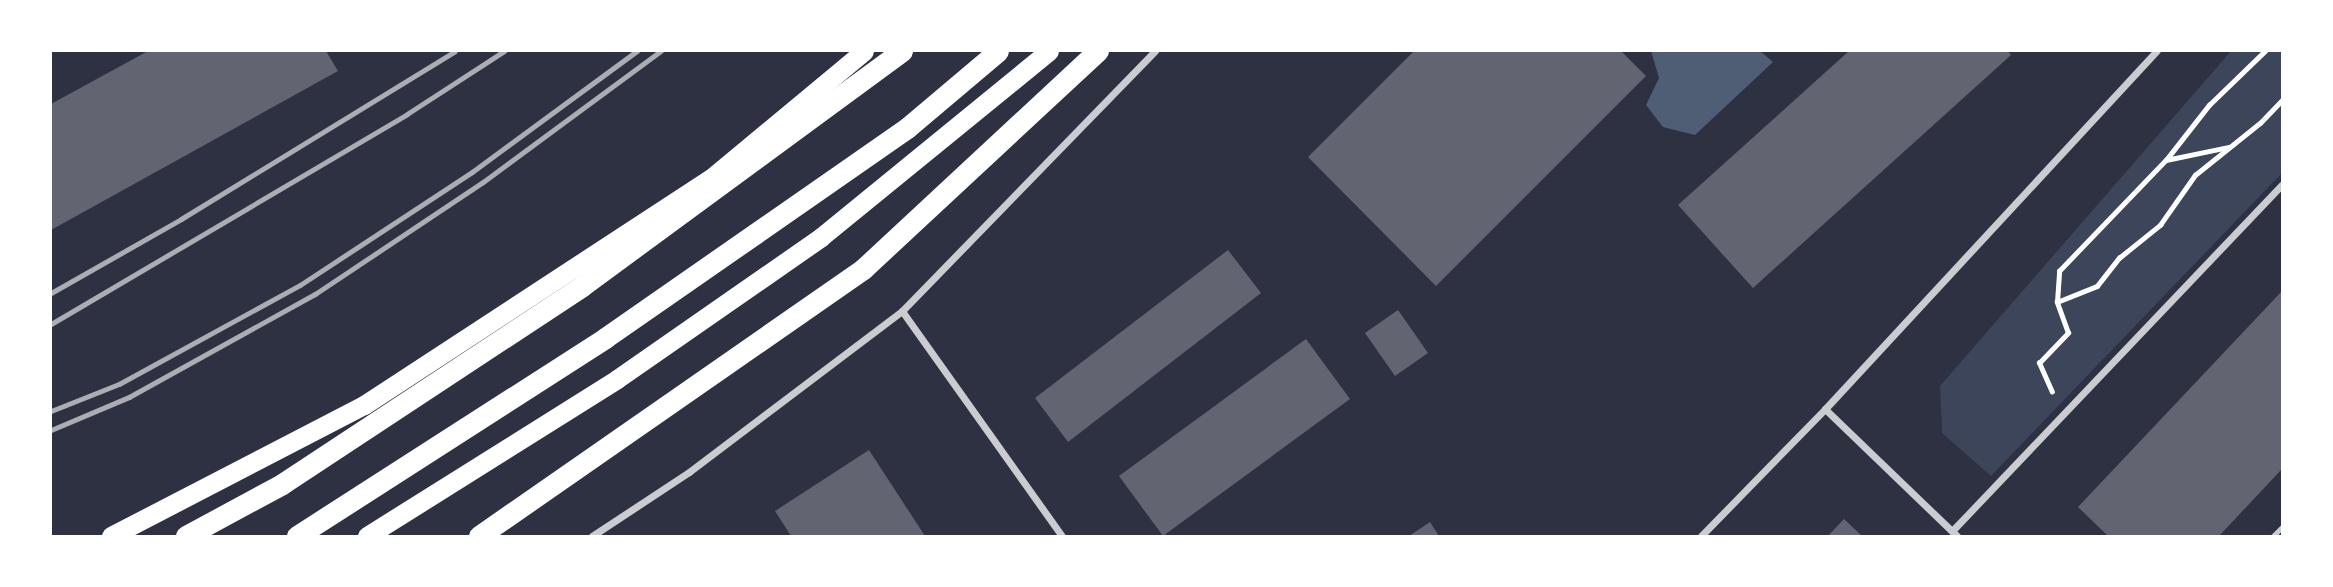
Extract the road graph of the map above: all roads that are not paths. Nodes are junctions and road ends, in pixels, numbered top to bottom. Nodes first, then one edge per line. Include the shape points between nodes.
1 (864, 51) edge
2 (902, 51) edge
3 (998, 51) edge
4 (1049, 51) edge
5 (1098, 51) edge
6 (1154, 51) edge
7 (2156, 51) edge
8 (2282, 185) edge
9 (902, 311) junction
10 (1825, 409) junction
11 (2282, 527) edge
12 (1954, 534) edge
13 (111, 536) edge
14 (186, 536) edge
15 (297, 536) edge
16 (367, 536) edge
17 (479, 536) edge
18 (592, 536) edge
19 (1062, 536) edge
20 (1701, 536) edge
21 (2273, 536) edge

1 - 13 highway via 710,179 365,405
2 - 14 highway via 582,286 282,484
3 - 15 highway via 907,128 616,331
4 - 16 highway via 821,237 617,379
5 - 17 highway via 863,269
6 - 9 street
7 - 10 street
8 - 12 street
9 - 18 street via 689,472
9 - 19 street
10 - 12 street
10 - 20 street
11 - 21 lane

